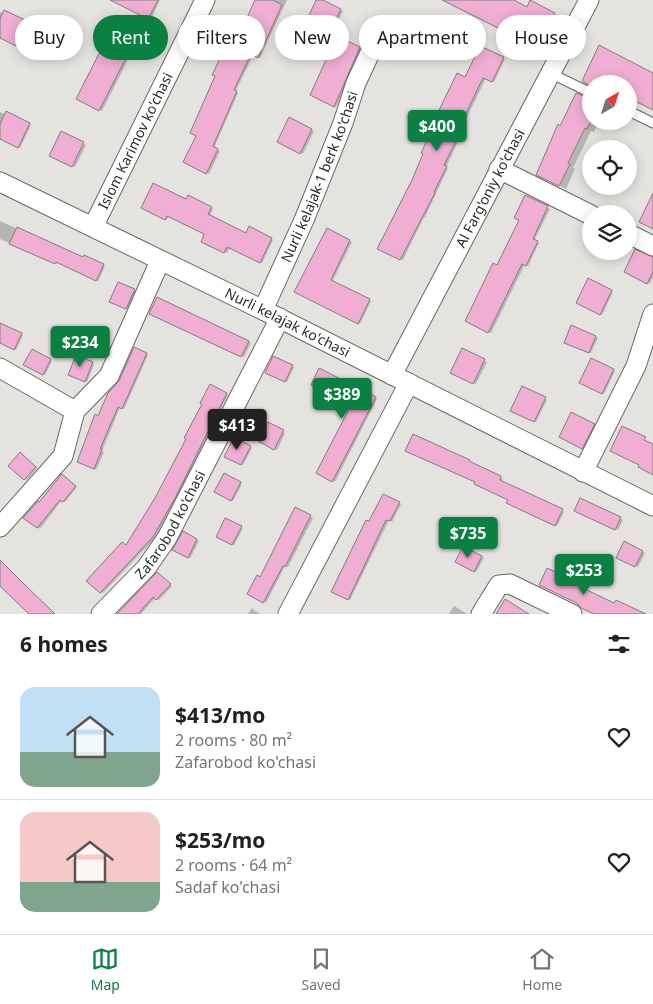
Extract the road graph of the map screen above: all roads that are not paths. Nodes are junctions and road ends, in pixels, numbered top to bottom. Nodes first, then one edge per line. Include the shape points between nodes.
1 (205, 0) edge
2 (589, 0) edge
3 (366, 60) edge
4 (550, 73) junction
5 (582, 89) edge
6 (638, 116) edge
7 (653, 123) edge
8 (499, 169) junction
9 (0, 182) edge
10 (582, 210) edge
11 (92, 227) junction
12 (637, 238) edge
13 (653, 246) edge
14 (160, 261) junction
15 (262, 310) junction
16 (653, 314) edge
17 (280, 318) junction
18 (0, 368) edge
19 (392, 375) junction
20 (409, 383) junction
21 (74, 410) junction
22 (583, 472) junction
23 (653, 506) edge
24 (0, 527) edge
25 (101, 614) edge
26 (288, 614) edge
27 (481, 614) edge
28 (572, 614) edge

1 - 11 street, Islom Karimov ko'chasi
2 - 4 street, Al Farg'oniy ko'chasi
3 - 15 street, Nurli kelajak-1 berk ko'chasi via 304,220
4 - 5 lane
4 - 8 street, Al Farg'oniy ko'chasi
6 - 7 lane
8 - 10 street
8 - 19 street, Al Farg'oniy ko'chasi
9 - 11 street, Nurli kelajak ko'chasi
11 - 14 street, Nurli kelajak ko'chasi
12 - 13 street
14 - 15 street, Nurli kelajak ko'chasi
14 - 21 street via 109,376
15 - 17 street, Nurli kelajak ko'chasi
16 - 22 street via 636,366
17 - 19 street, Nurli kelajak ko'chasi
17 - 25 street, Zafarobod ko'chasi via 166,538 146,568
18 - 21 street
19 - 20 street, Nurli kelajak ko'chasi
20 - 22 street, Nurli kelajak ko'chasi
20 - 26 street
21 - 24 street via 63,456
22 - 23 street, Nurli kelajak ko'chasi
27 - 28 street via 499,585 510,584

